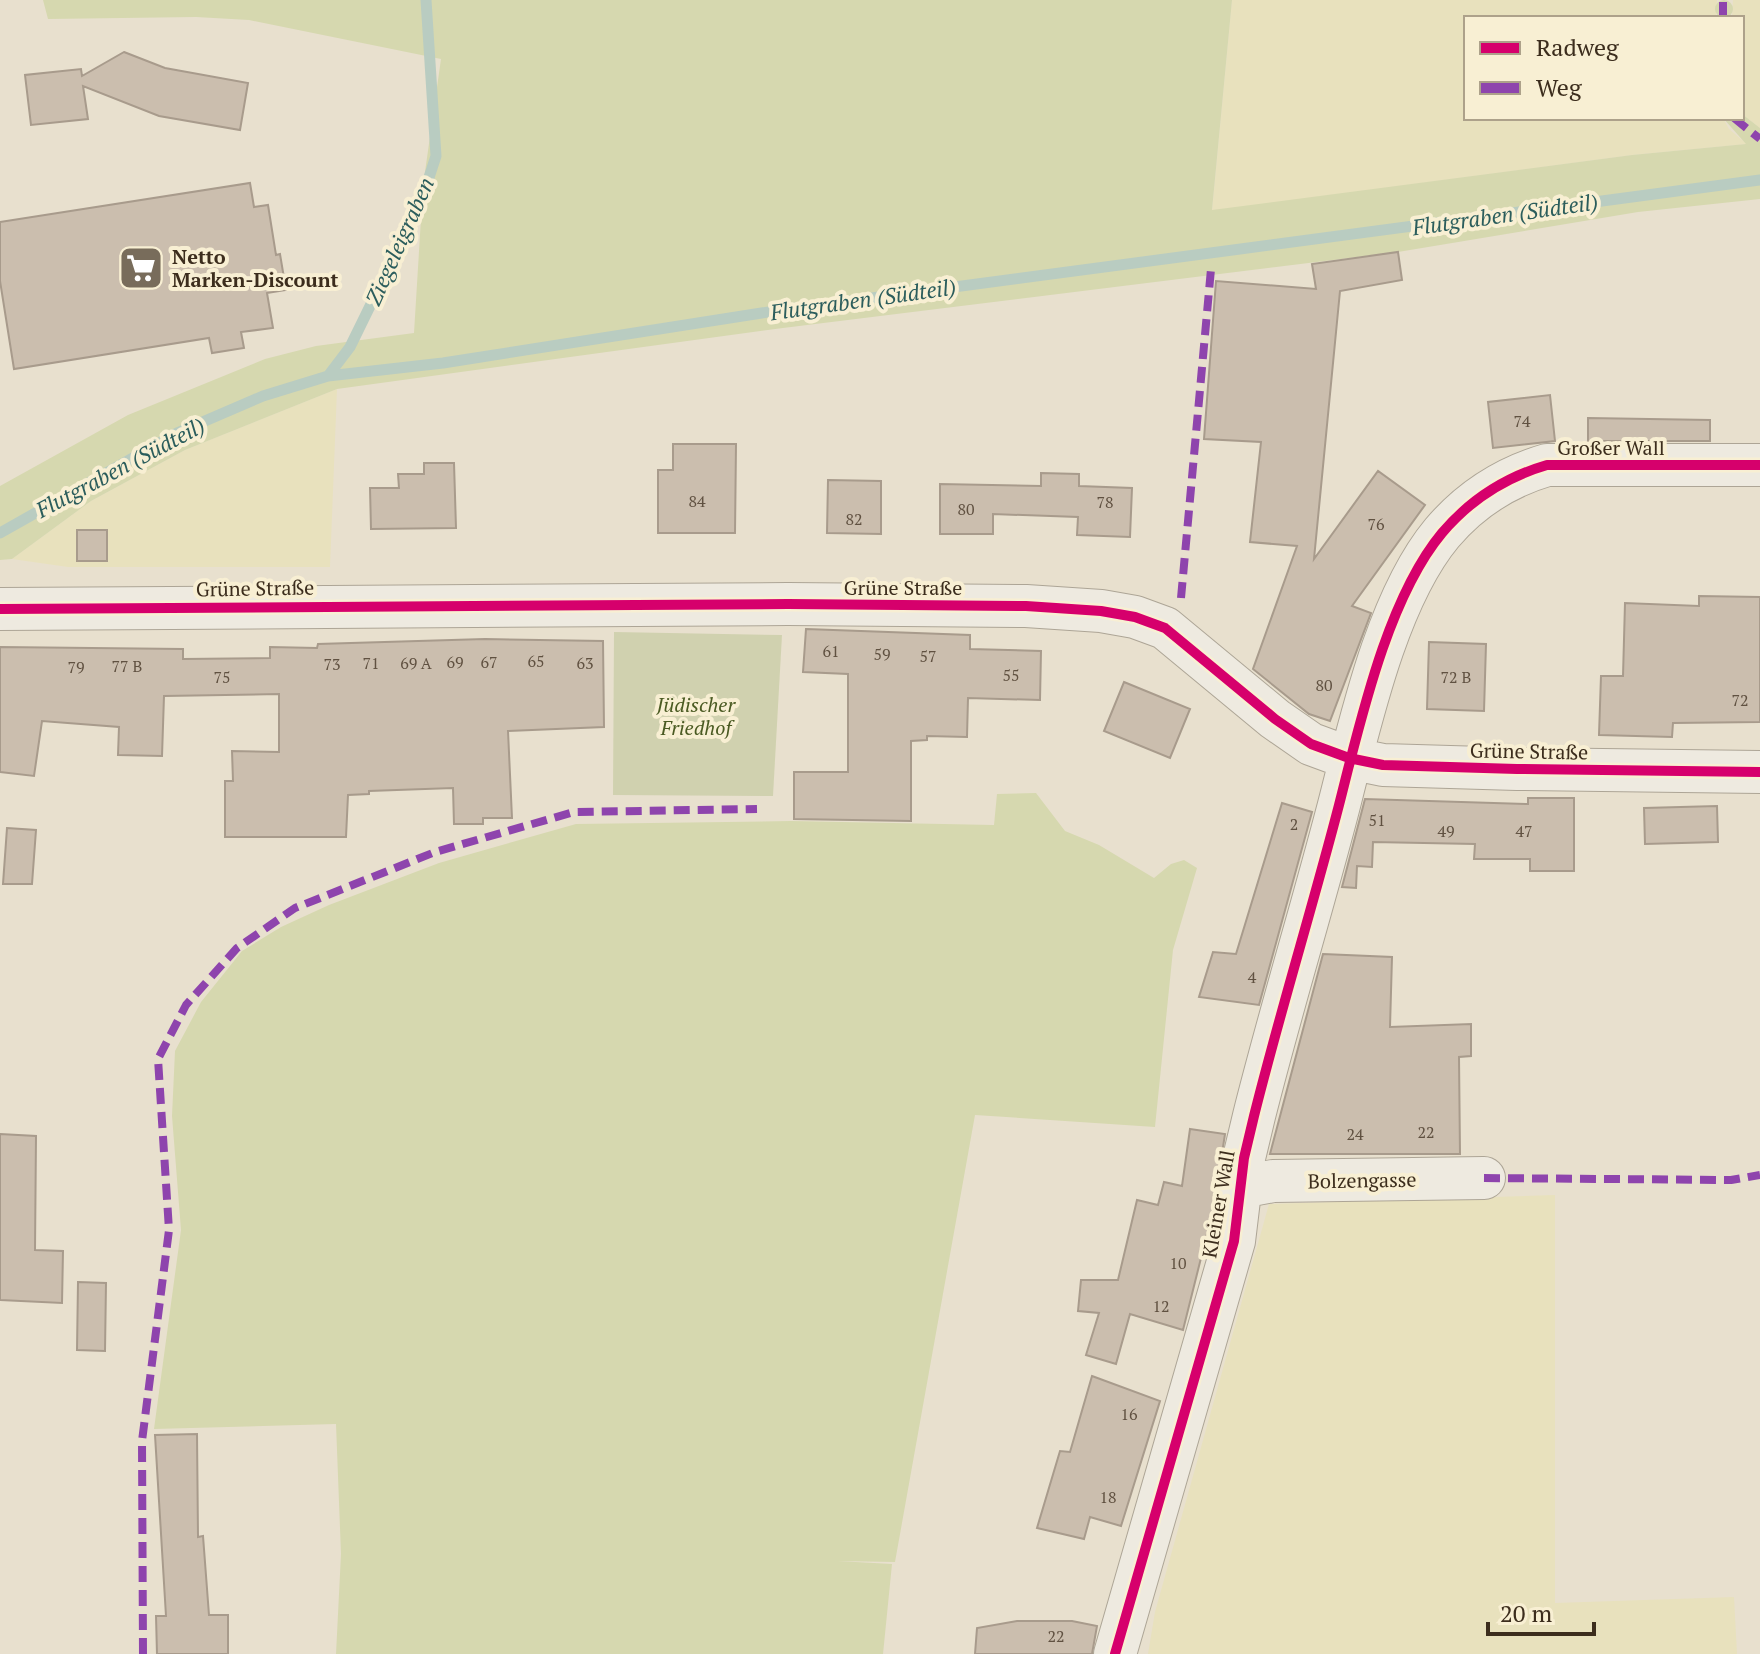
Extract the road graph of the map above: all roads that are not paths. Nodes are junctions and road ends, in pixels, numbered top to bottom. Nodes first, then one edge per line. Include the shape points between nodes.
1 (1760, 465) edge
2 (0, 609) edge
3 (1349, 758) junction
4 (1760, 772) edge
5 (1484, 1178) dead end
6 (1241, 1187) junction
7 (1115, 1654) edge

1 - 3 street, Großer Wall via 1547,465 1492,488 1442,533 1408,587
2 - 3 street, Grüne Straße via 788,604 1101,611 1165,628 1287,728
3 - 4 street, Grüne Straße via 1383,765
3 - 6 street, Kleiner Wall via 1254,1116
5 - 6 street, Bolzengasse via 1273,1181
6 - 7 street, Kleiner Wall via 1234,1241

